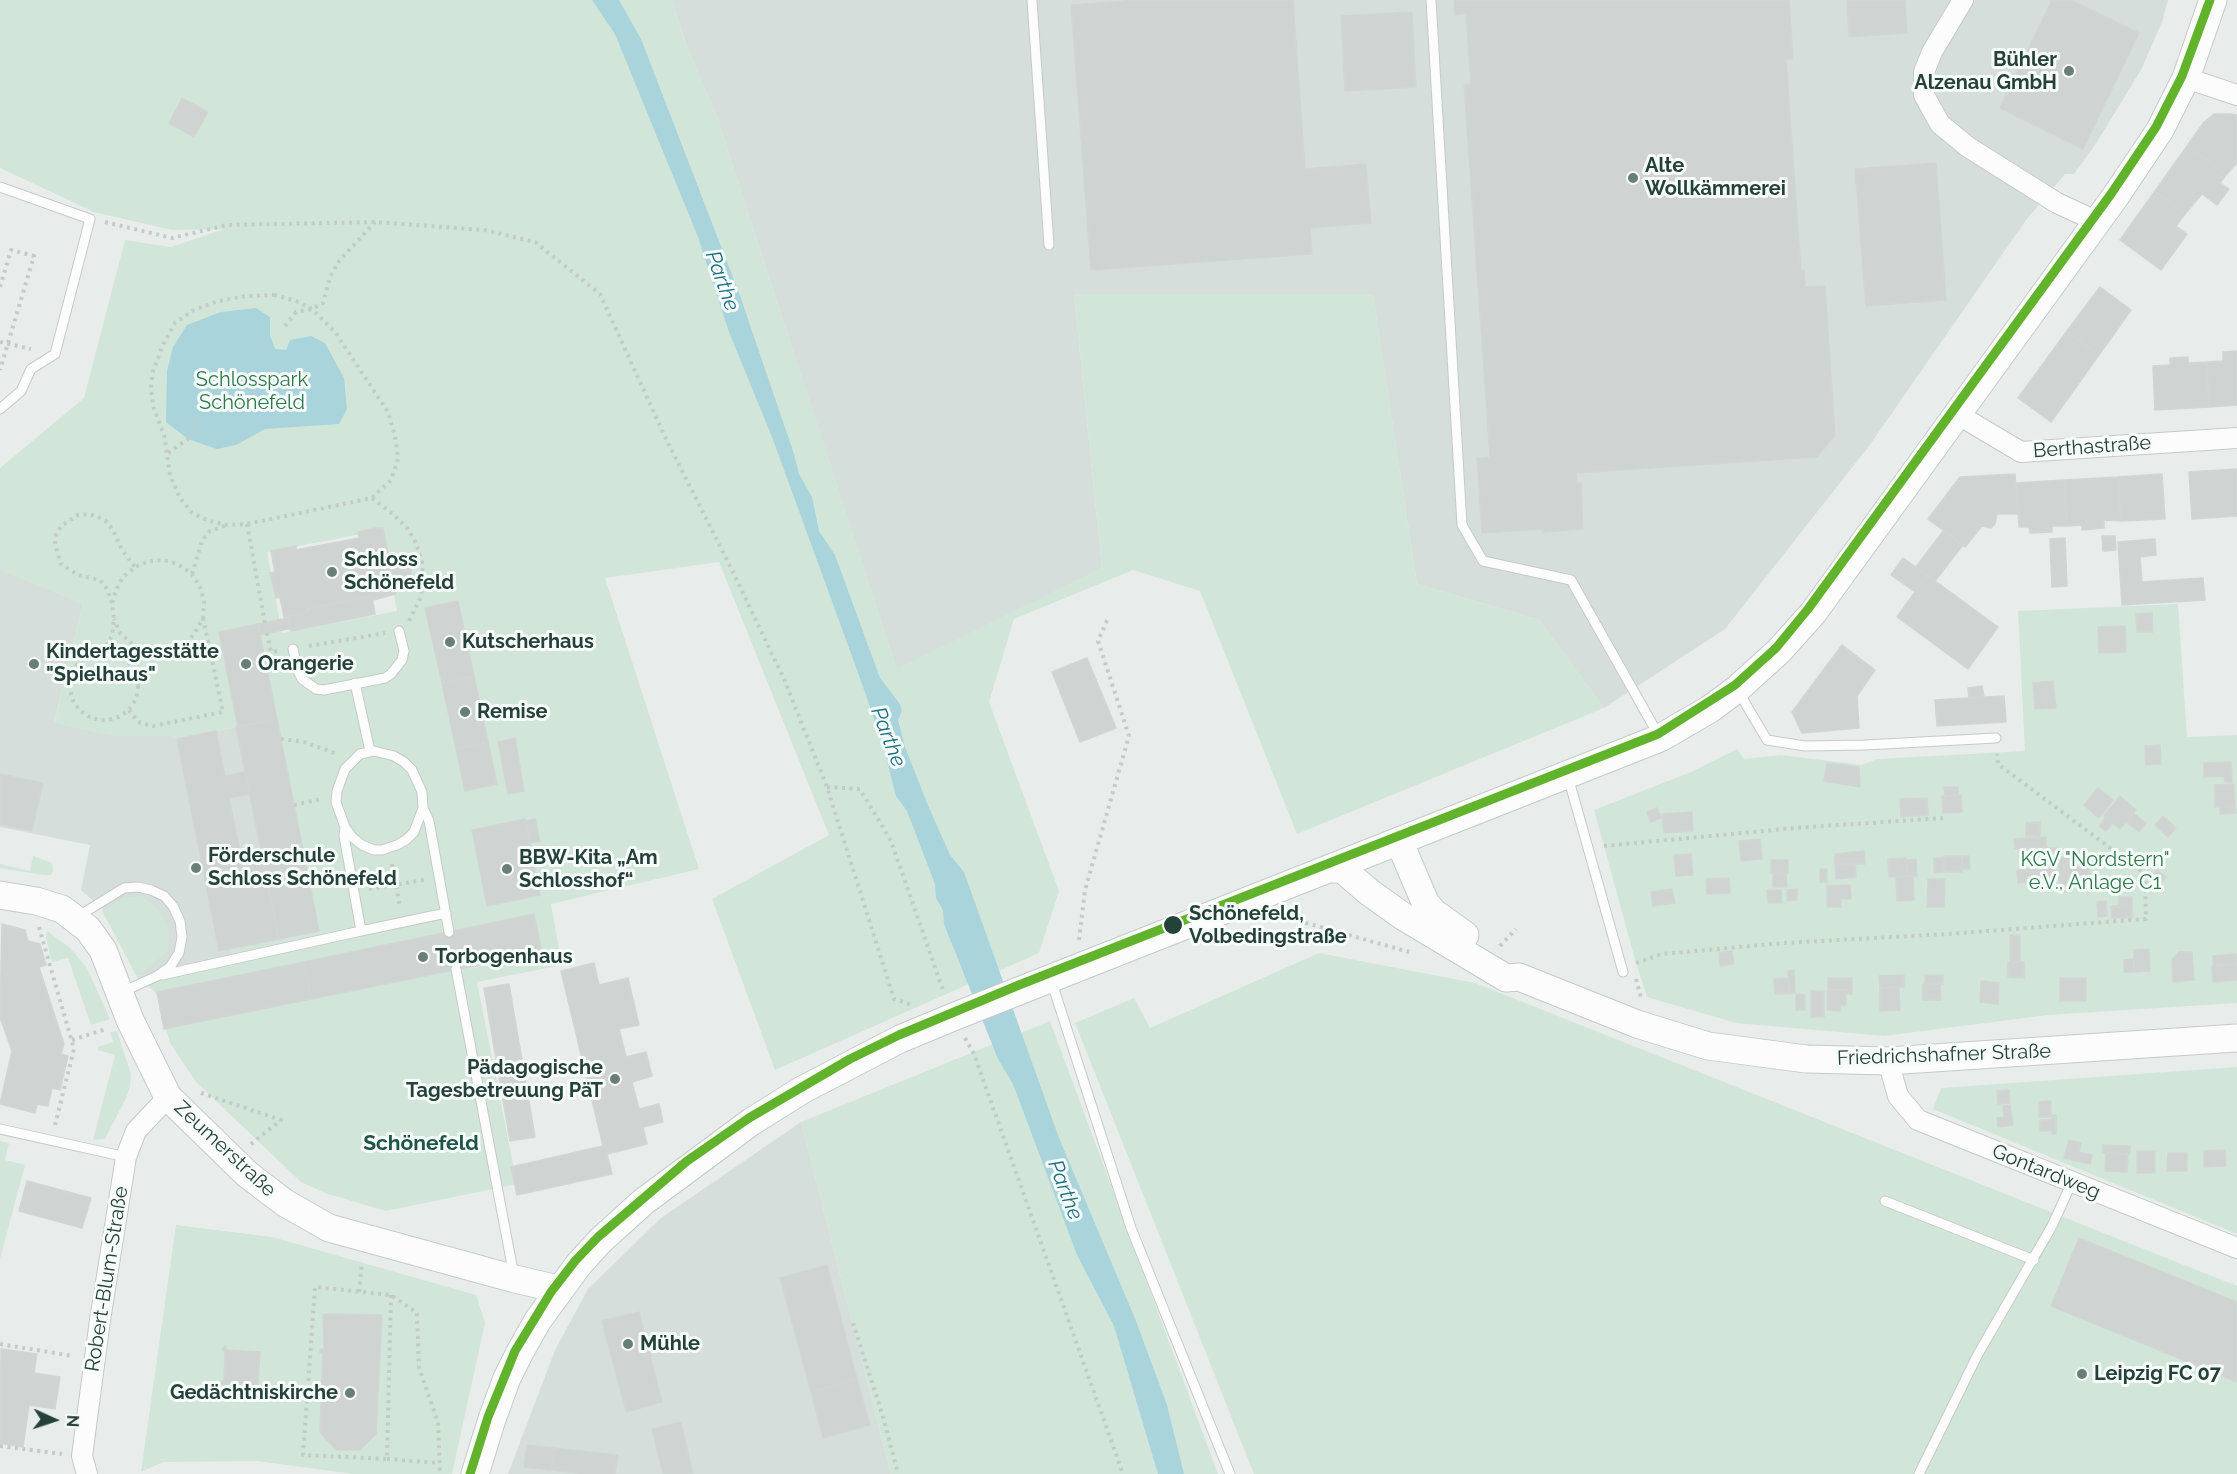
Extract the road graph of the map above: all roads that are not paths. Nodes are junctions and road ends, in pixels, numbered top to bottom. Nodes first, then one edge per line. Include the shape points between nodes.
1 (1032, 0) edge
2 (1431, 0) edge
3 (1963, 0) edge
4 (2213, 0) edge
5 (2186, 78) junction
6 (2237, 95) edge
7 (0, 187) edge
8 (2096, 221) junction
9 (1048, 245) dead end
10 (0, 409) edge
11 (1957, 414) junction
12 (2237, 438) edge
13 (399, 631) road end
14 (292, 649) road end
15 (355, 683) junction
16 (1737, 689) junction
17 (1660, 738) junction
18 (1996, 738) road end
19 (370, 751) junction
20 (1568, 775) junction
21 (423, 808) junction
22 (345, 827) junction
23 (1399, 841) junction
24 (1329, 869) junction
25 (0, 895) edge
26 (446, 914) junction
27 (75, 918) junction
28 (361, 931) junction
29 (449, 932) dead end
30 (456, 969) dead end
31 (1623, 972) dead end
32 (1063, 974) junction
33 (157, 976) junction
34 (1519, 977) junction
35 (120, 993) junction
36 (2237, 1038) edge
37 (1888, 1061) junction
38 (168, 1097) junction
39 (0, 1129) edge
40 (126, 1157) junction
41 (2072, 1182) junction
42 (1885, 1201) dead end
43 (2237, 1248) edge
44 (2034, 1260) junction
45 (515, 1279) junction
46 (558, 1289) junction
47 (87, 1474) edge
48 (475, 1474) edge
49 (1230, 1474) edge
50 (1919, 1474) edge

1 - 9 lane
2 - 17 lane via 1462,525 1482,561 1571,580
3 - 8 street via 1924,72 1924,95 1940,124 1968,147 2057,203
4 - 5 main road
5 - 6 street
5 - 8 main road via 2160,130
7 - 10 lane via 90,219 55,354 31,369 21,391
8 - 11 main road
11 - 12 street, Berthastraße via 2021,452
11 - 16 main road via 1813,613
13 - 15 lane via 404,651 398,668 385,678
14 - 15 lane via 297,671 308,685 324,690
15 - 19 lane
16 - 17 main road
16 - 18 lane via 1767,740 1805,746
17 - 20 main road
19 - 21 lane via 383,752 404,762 418,781
19 - 22 lane via 351,762 340,779 337,796
20 - 23 main road
20 - 31 lane
21 - 22 lane via 414,832 389,849 374,850 362,845
21 - 26 lane via 429,821
22 - 28 lane
23 - 24 main road
23 - 34 main road, Friedrichshafner Straße via 1433,912 1512,964
24 - 32 main road
24 - 34 main road, Friedrichshafner Straße via 1342,869 1404,917 1492,971 1506,978
25 - 27 main road, Zeumerstraße via 36,901 62,909
26 - 28 lane
26 - 29 lane
27 - 33 lane via 124,888 144,888 164,896 180,921 182,937 179,953 170,967
27 - 35 main road, Zeumerstraße via 103,951
28 - 33 lane
30 - 45 lane
32 - 46 main road via 900,1039 751,1122 643,1202 601,1240
32 - 49 lane via 1131,1228
33 - 35 lane
34 - 37 main road, Friedrichshafner Straße via 1637,1024 1708,1046 1806,1059
35 - 38 main road, Zeumerstraße
36 - 37 main road, Friedrichshafner Straße
37 - 41 street, Gontardweg via 1898,1096 1918,1120
38 - 40 street, Robert-Blum-Straße via 136,1131
38 - 45 main road, Zeumerstraße via 247,1174 285,1203 329,1228
39 - 40 lane
40 - 47 street, Robert-Blum-Straße via 83,1445
41 - 43 street, Gontardweg
41 - 44 lane
42 - 44 lane
44 - 50 lane via 1978,1354
45 - 46 main road, Zeumerstraße
46 - 48 main road via 507,1378

